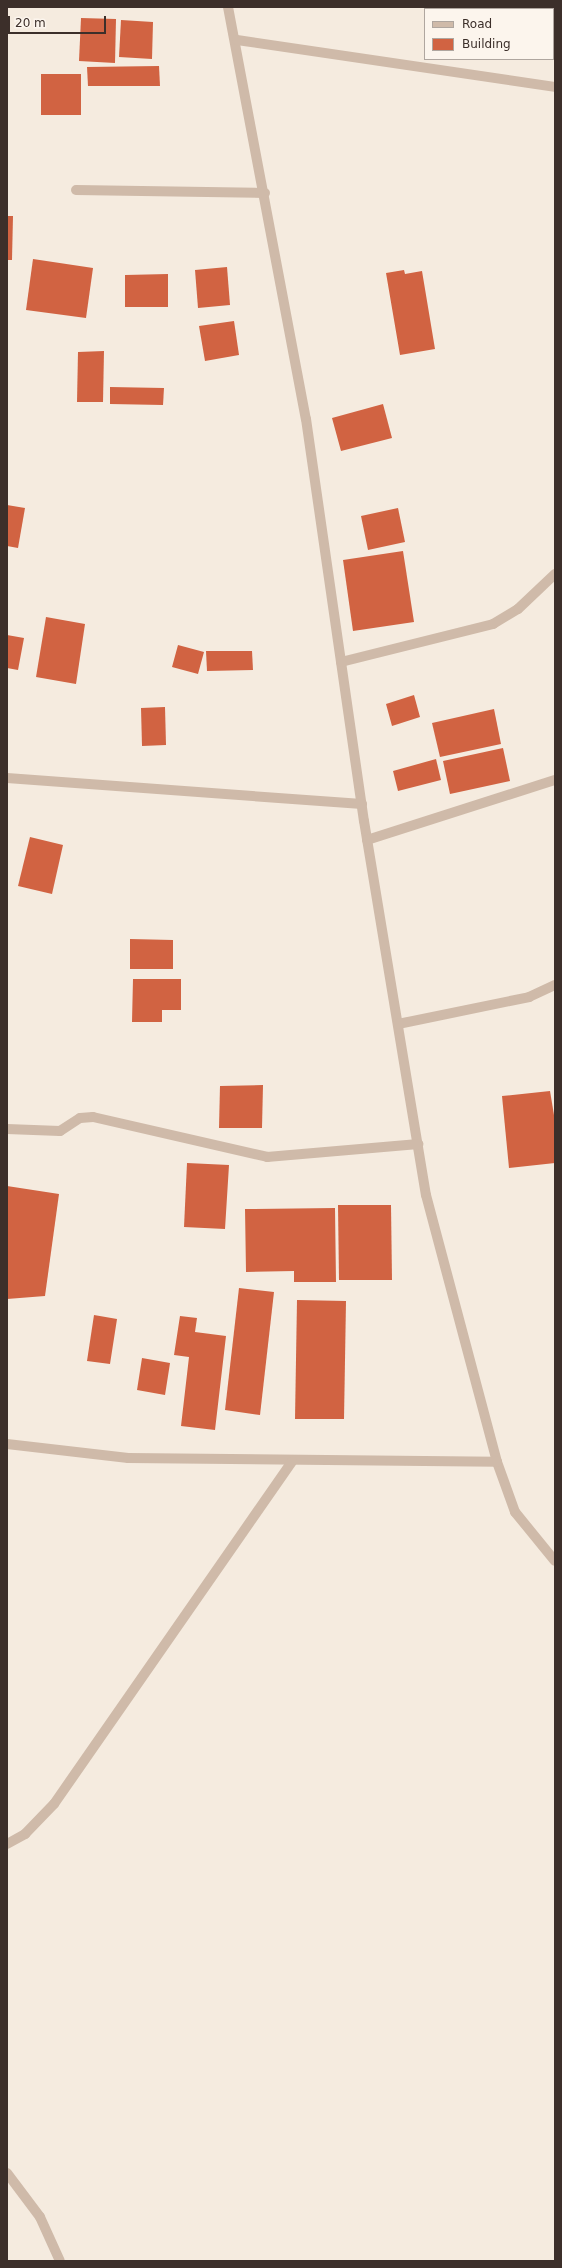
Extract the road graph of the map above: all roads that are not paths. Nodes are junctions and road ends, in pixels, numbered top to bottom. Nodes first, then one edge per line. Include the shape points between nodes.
1 (228, 7) edge
2 (237, 40) junction
3 (555, 87) edge
4 (76, 190) dead end
5 (265, 193) junction
6 (555, 574) edge
7 (341, 662) junction
8 (7, 778) edge
9 (555, 780) edge
10 (362, 804) junction
11 (367, 840) junction
12 (555, 985) edge
13 (398, 1024) junction
14 (7, 1129) edge
15 (418, 1144) junction
16 (7, 1444) edge
17 (292, 1461) junction
18 (497, 1462) junction
19 (555, 1562) edge
20 (7, 1844) edge
21 (7, 2172) edge
22 (60, 2261) edge

1 - 2 street
2 - 3 street
2 - 5 street
4 - 5 street
5 - 7 street via 306,419
6 - 7 street via 518,609 493,624
7 - 10 street
8 - 10 street
9 - 11 street
10 - 11 street
11 - 13 street
12 - 13 street via 529,997
13 - 15 street
14 - 15 street via 60,1131 80,1118 93,1116 267,1157
15 - 18 street via 426,1195
16 - 17 street via 128,1458
17 - 18 street
17 - 20 street via 54,1804 25,1834
18 - 19 street via 515,1512
21 - 22 street via 40,2218

